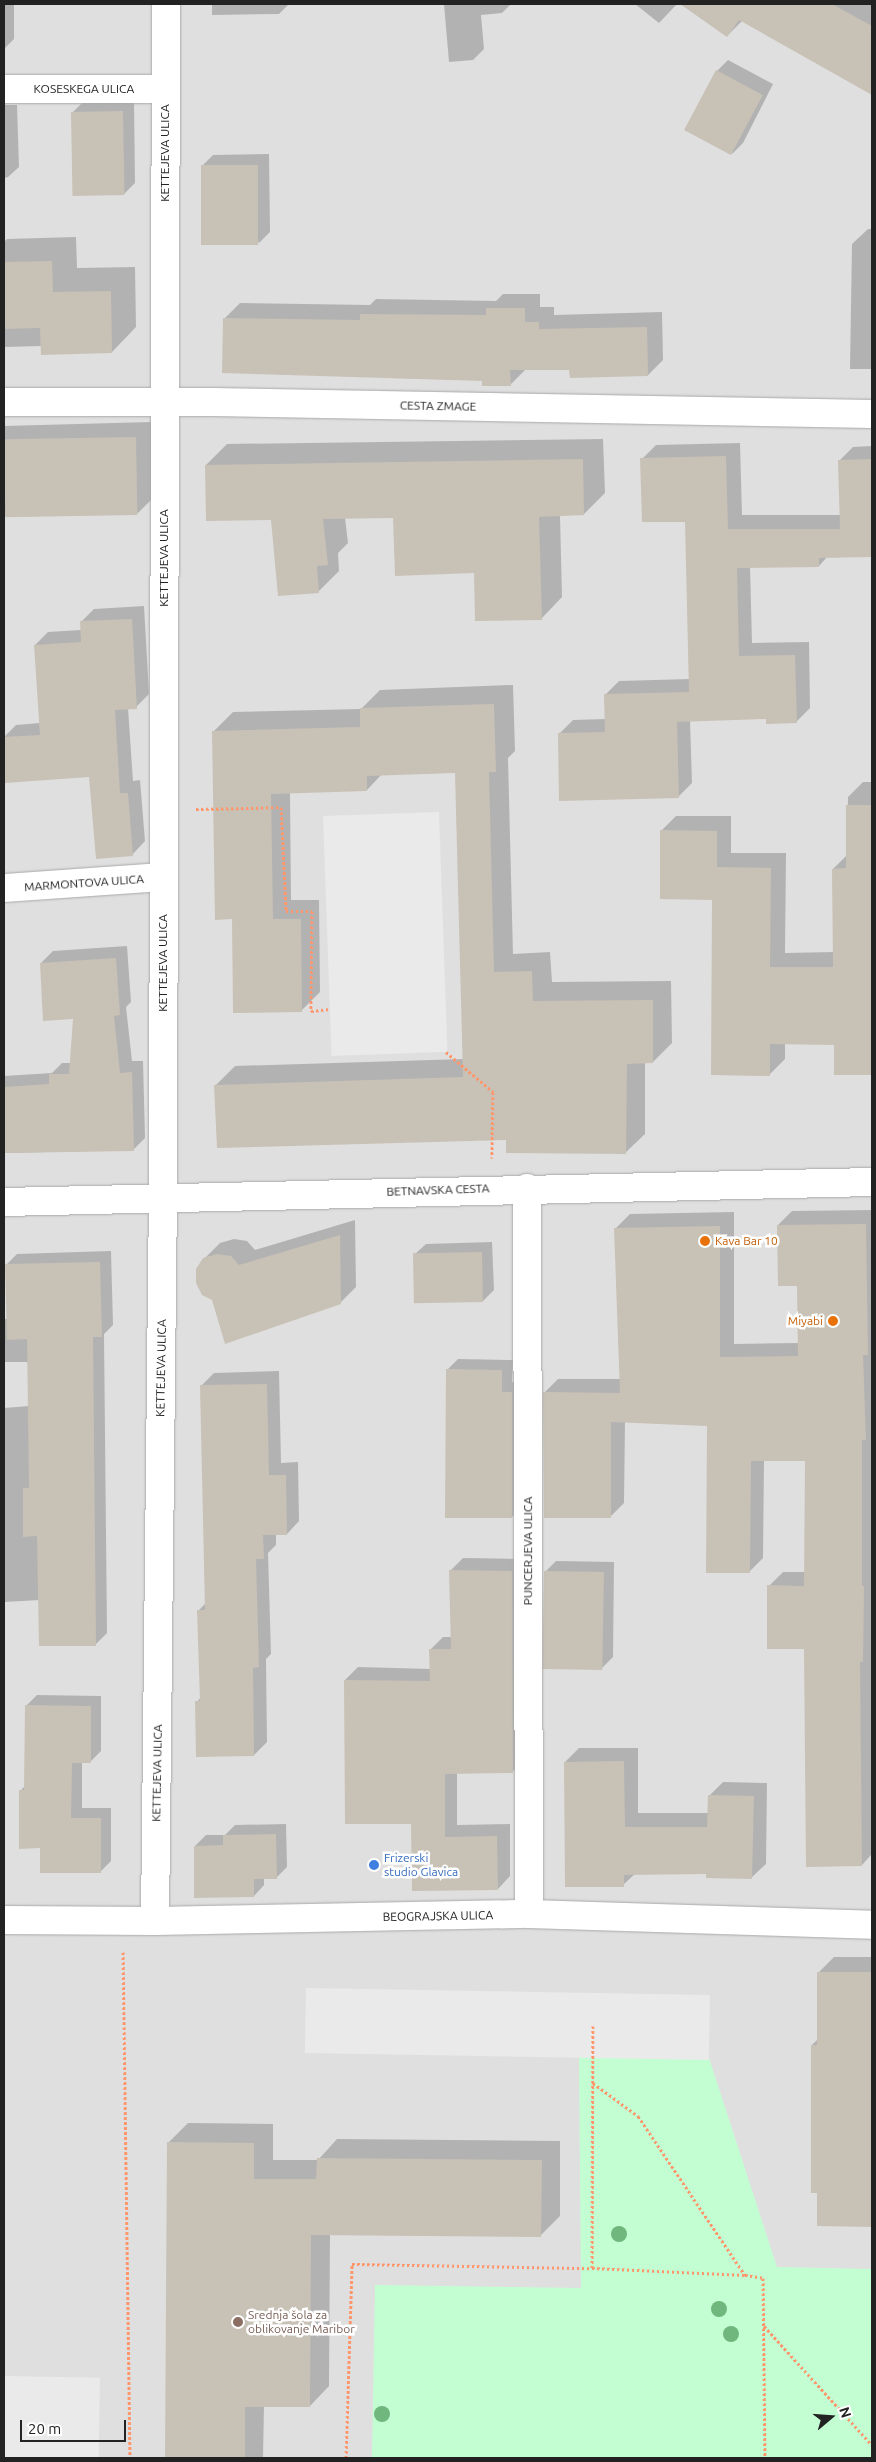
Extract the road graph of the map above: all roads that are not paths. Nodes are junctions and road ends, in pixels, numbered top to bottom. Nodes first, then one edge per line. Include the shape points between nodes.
1 (166, 4) edge
2 (4, 89) edge
3 (165, 89) junction
4 (164, 401) junction
5 (4, 402) edge
6 (872, 414) edge
7 (163, 877) junction
8 (4, 888) edge
9 (872, 1182) edge
10 (527, 1188) junction
11 (163, 1198) junction
12 (4, 1202) edge
13 (529, 1914) junction
14 (4, 1920) edge
15 (155, 1921) junction
16 (872, 1925) edge

1 - 3 street, KETTEJEVA ULICA
2 - 3 street, KOSESKEGA ULICA
3 - 4 street, KETTEJEVA ULICA
4 - 5 street, CESTA ZMAGE
4 - 6 street, CESTA ZMAGE
4 - 7 street, KETTEJEVA ULICA
7 - 8 street, MARMONTOVA ULICA
7 - 11 street, KETTEJEVA ULICA
9 - 10 street, BETNAVSKA CESTA
10 - 11 street, BETNAVSKA CESTA
10 - 13 street, PUNCERJEVA ULICA
11 - 12 street, BETNAVSKA CESTA
11 - 15 street, KETTEJEVA ULICA
13 - 15 street, BEOGRAJSKA ULICA
13 - 16 street, BEOGRAJSKA ULICA
14 - 15 street, BEOGRAJSKA ULICA

